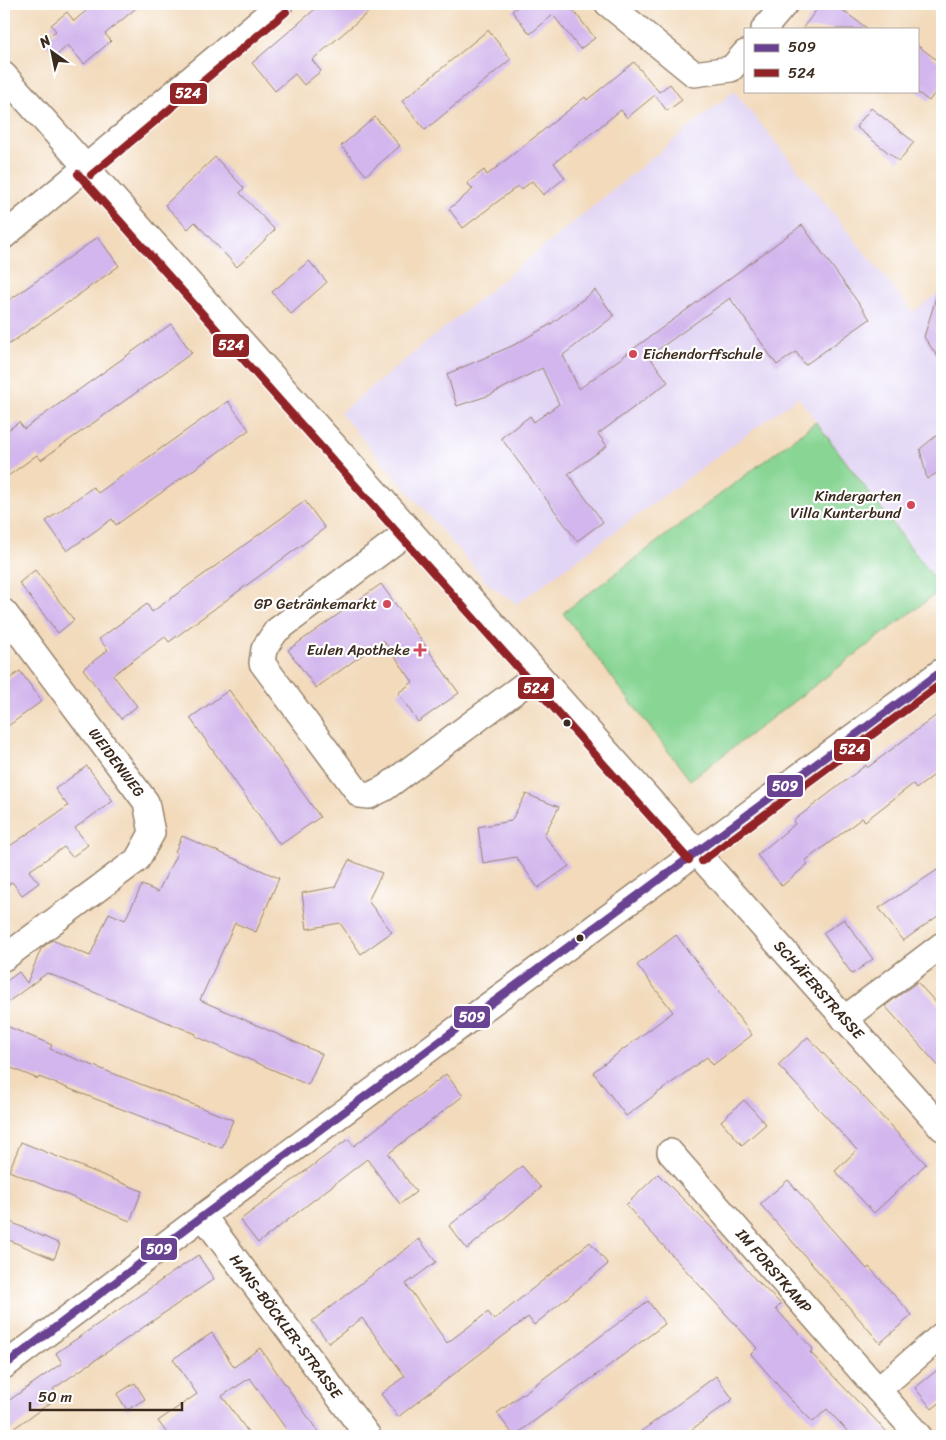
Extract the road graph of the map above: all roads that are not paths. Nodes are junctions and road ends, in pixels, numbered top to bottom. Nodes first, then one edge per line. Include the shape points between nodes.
1 (280, 4) edge
2 (608, 4) edge
3 (785, 4) edge
4 (765, 28) edge
5 (744, 54) edge
6 (4, 75) edge
7 (84, 167) junction
8 (4, 236) edge
9 (409, 531) junction
10 (8, 625) edge
11 (942, 671) edge
12 (537, 675) junction
13 (696, 852) junction
14 (942, 945) edge
15 (4, 958) edge
16 (844, 1019) junction
17 (942, 1128) edge
18 (670, 1152) dead end
19 (203, 1216) junction
20 (942, 1335) edge
21 (4, 1366) edge
22 (878, 1390) junction
23 (368, 1436) edge
24 (919, 1436) edge

1 - 7 street
2 - 5 street via 694,74 731,69
3 - 4 street
6 - 7 street, SCHÄFERSTRASSE
7 - 8 street
7 - 9 street, SCHÄFERSTRASSE
9 - 12 street, SCHÄFERSTRASSE
9 - 12 street via 276,631 264,648 262,663 360,795 369,796 385,788
10 - 15 street, WEIDENWEG via 146,802 152,833 137,860
11 - 13 street
12 - 13 street, SCHÄFERSTRASSE
13 - 16 street, SCHÄFERSTRASSE
13 - 19 street
14 - 16 street
16 - 17 street, SCHÄFERSTRASSE
18 - 22 street, IM FORSTKAMP
19 - 21 street
19 - 23 street, HANS-BÖCKLER-STRASSE
20 - 22 street
22 - 24 street, IM FORSTKAMP

